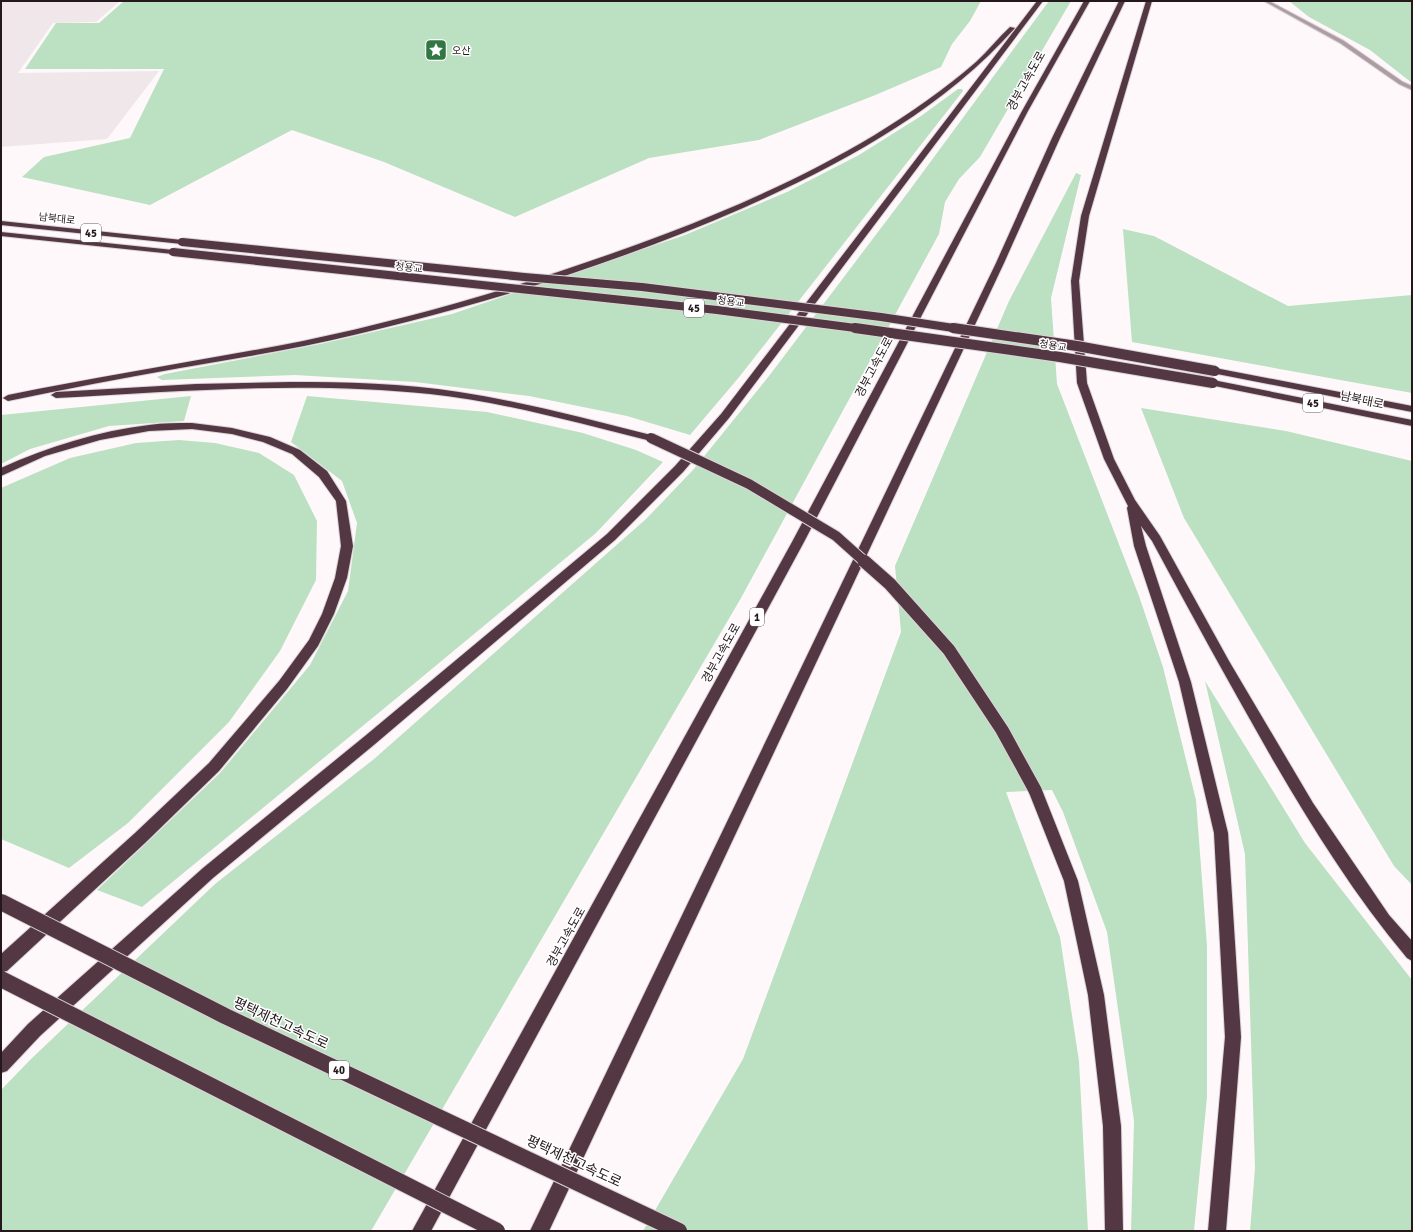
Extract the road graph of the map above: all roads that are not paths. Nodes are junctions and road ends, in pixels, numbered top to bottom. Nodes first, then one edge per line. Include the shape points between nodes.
1 (1040, 1) edge
2 (1087, 1) edge
3 (1122, 1) edge
4 (1148, 1) edge
5 (1266, 1) edge
6 (1412, 88) edge
7 (1, 223) edge
8 (1, 234) edge
9 (182, 242) joint
10 (173, 252) joint
11 (1215, 371) joint
12 (1213, 383) joint
13 (5, 398) edge
14 (1412, 409) edge
15 (1412, 423) edge
16 (1, 472) edge
17 (1130, 501) junction
18 (1, 902) edge
19 (1412, 952) edge
20 (1, 965) edge
21 (1, 979) edge
22 (1, 1065) edge
23 (421, 1231) edge
24 (497, 1231) edge
25 (539, 1231) edge
26 (679, 1231) edge
27 (1114, 1231) edge
28 (1216, 1231) edge

1 - 13 highway via 980,61 941,93 853,151 745,206 632,250 460,305 318,339
1 - 22 highway via 725,416 679,469 611,537 208,873 34,1030
2 - 23 highway, 경부고속도로 / 1 via 1017,125 798,542
3 - 25 highway
4 - 17 highway via 1085,216 1075,281 1082,383 1109,459
5 - 6 street via 1342,42
7 - 9 highway, 남북대로 / 45
8 - 10 highway, 남북대로 / 45
9 - 11 highway, 청용교 / 45, bridge via 657,288 1077,346
10 - 12 highway, 청용교 / 45, bridge via 717,310 1060,357
11 - 14 highway, 남북대로 / 45
12 - 15 highway, 남북대로 / 45
13 - 27 highway, bridge via 226,386 350,386 431,391 522,406 651,438 749,484 836,536 890,584 949,650 1002,730 1034,790 1071,881 1096,995 1112,1126
16 - 20 highway via 41,454 98,437 149,428 192,426 232,431 266,439 296,452 322,474 341,501 347,546 341,578 328,614 314,643 283,685 214,767
17 - 19 highway via 1156,539 1225,665 1308,807 1384,920
17 - 28 highway via 1140,546 1185,682 1221,833 1233,1037
18 - 26 highway, 평택제천고속도로 / 40, bridge via 225,1016
21 - 24 highway, bridge

